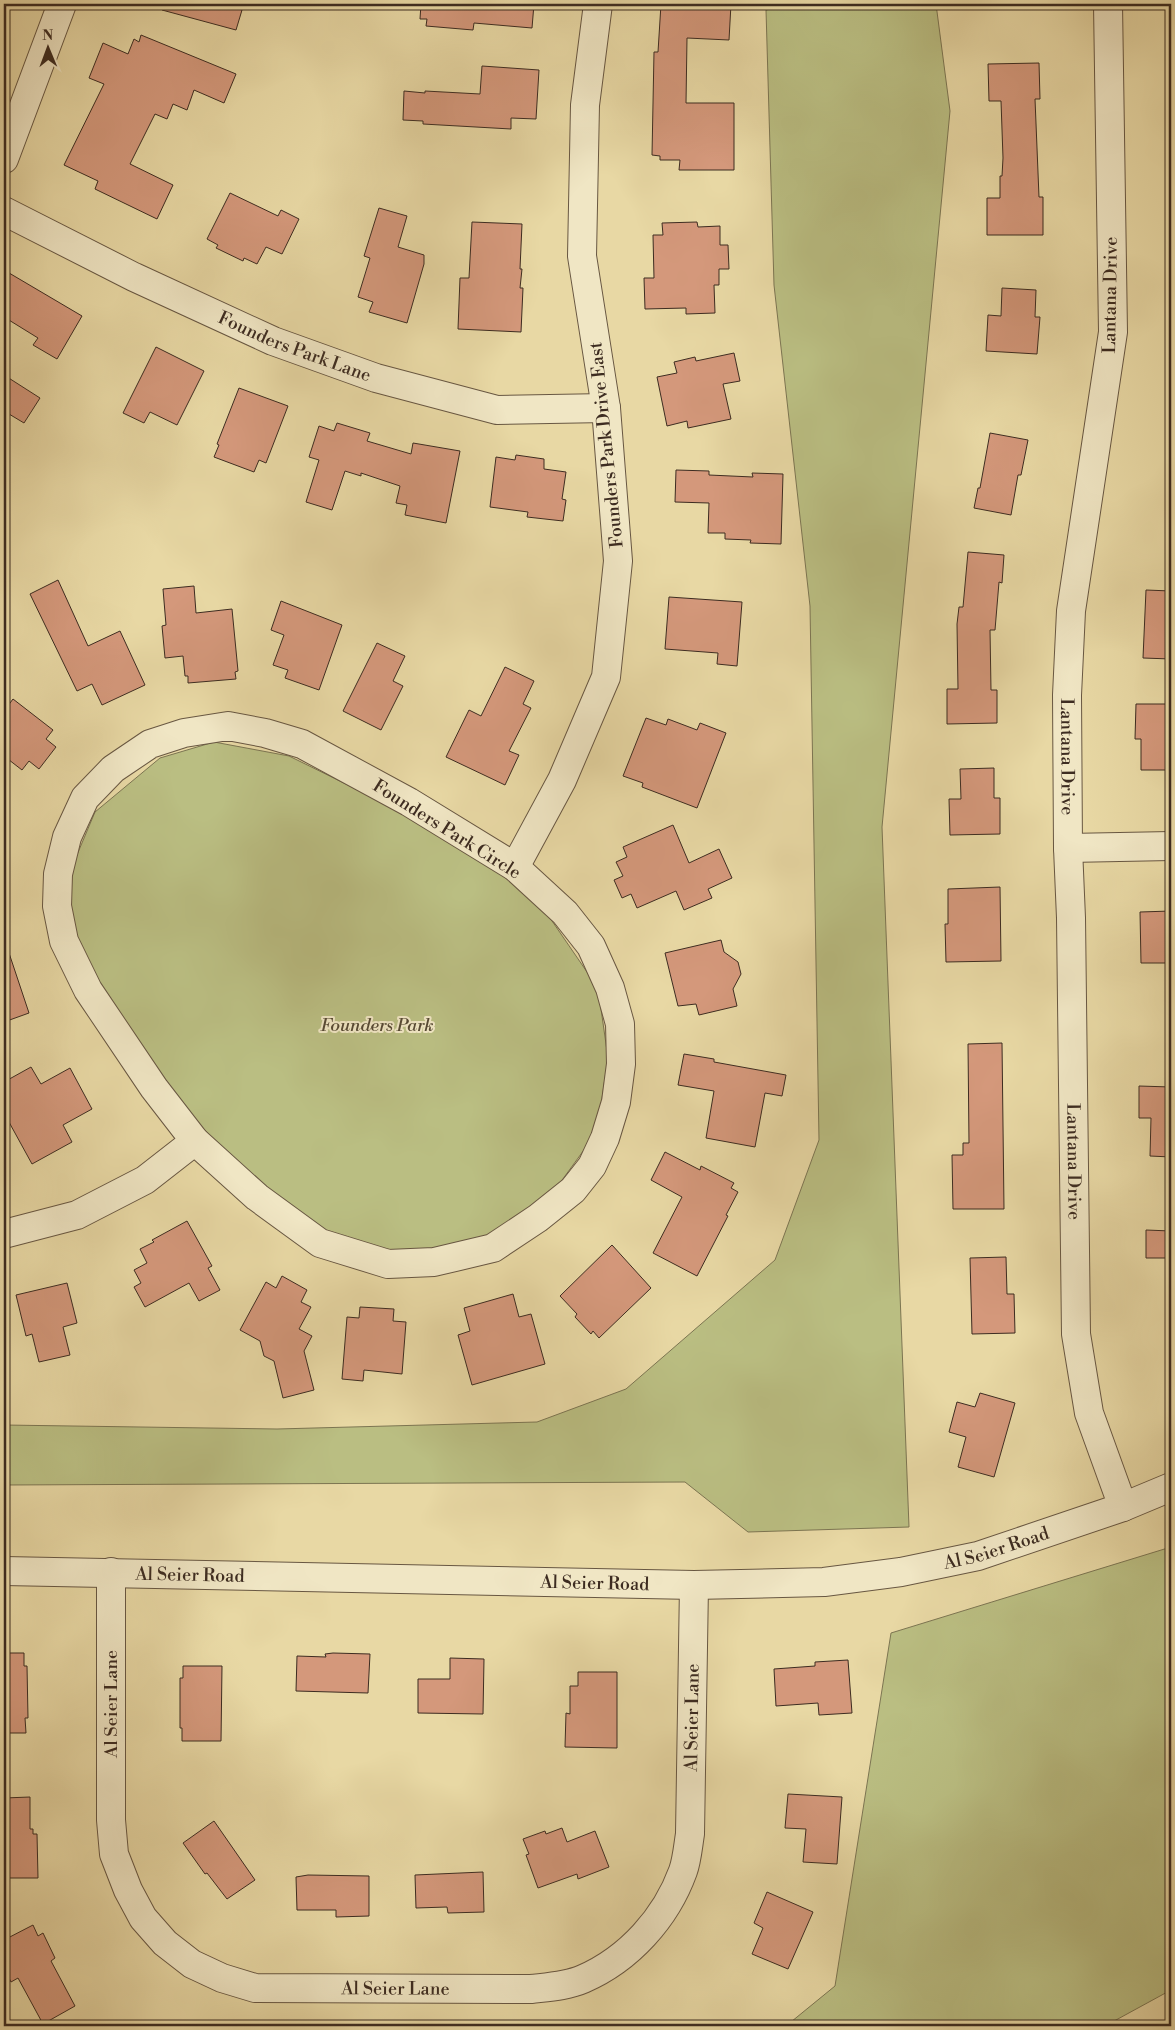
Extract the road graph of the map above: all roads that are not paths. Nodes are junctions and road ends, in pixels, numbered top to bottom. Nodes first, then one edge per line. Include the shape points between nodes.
1 (62, 4) edge
2 (598, 4) edge
3 (1108, 4) edge
4 (4, 159) edge
5 (4, 211) edge
6 (606, 408) junction
7 (1171, 846) edge
8 (1068, 848) junction
9 (514, 866) junction
10 (195, 1140) junction
11 (4, 1234) edge
12 (1171, 1486) edge
13 (1123, 1507) junction
14 (4, 1571) edge
15 (110, 1572) junction
16 (694, 1585) junction

1 - 4 street
2 - 6 street, Founders Park Drive East via 585,105 582,256
3 - 8 street, Lantana Drive via 1113,332 1071,611 1067,695
5 - 6 street, Founders Park Lane via 273,342 376,378 497,410
6 - 9 street, Founders Park Drive East via 618,561 606,677 562,780
7 - 8 street
8 - 13 street, Lantana Drive via 1076,1334 1089,1413
9 - 10 street, Founders Park Circle via 565,913 591,946 610,988 620,1024 621,1064 616,1102 592,1166 573,1190 493,1248 434,1262 388,1264 320,1243 258,1198
9 - 10 street, Founders Park Circle via 409,802 302,744 265,733 228,726 184,733 150,744 113,768 85,798 68,837 58,874 58,915 64,941 88,990 154,1088
10 - 11 street via 144,1180 77,1216
12 - 13 street, Al Seier Road
13 - 16 street, Al Seier Road via 978,1556 901,1572 824,1582
14 - 15 street, Al Seier Road
15 - 16 street, Al Seier Road
15 - 16 street, Al Seier Lane via 111,1820 114,1854 128,1890 148,1924 165,1943 192,1964 254,1988 287,1989 531,1989 559,1986 583,1979 631,1948 670,1900 683,1870 690,1834

